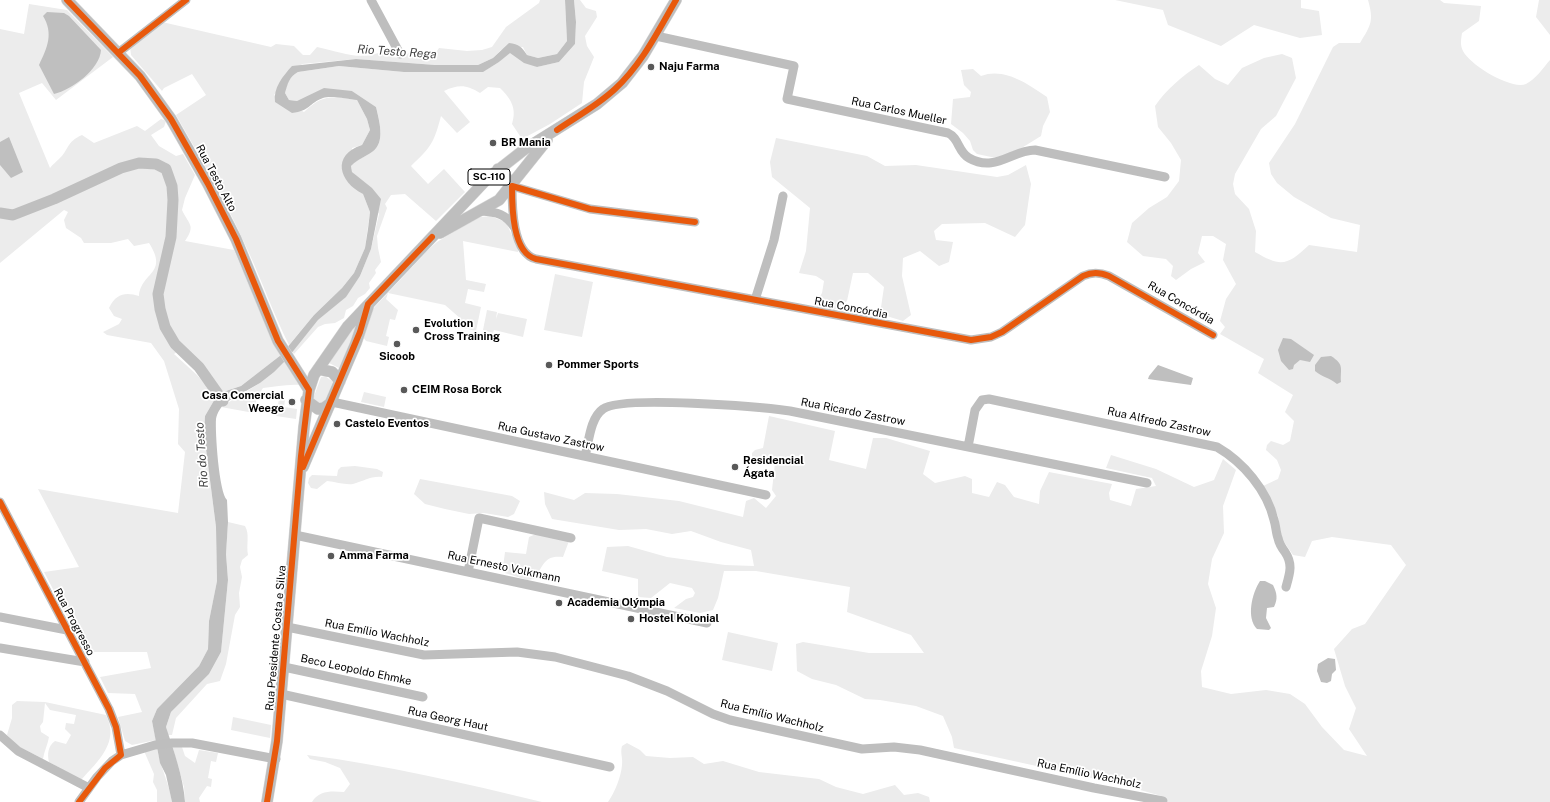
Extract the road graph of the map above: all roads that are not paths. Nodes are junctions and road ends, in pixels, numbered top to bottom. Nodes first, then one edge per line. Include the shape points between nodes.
1 (186, 0) edge
2 (371, 0) edge
3 (676, 0) edge
4 (69, 1) edge
5 (656, 36) junction
6 (118, 53) junction
7 (400, 54) dead end
8 (556, 130) junction
9 (498, 169) junction
10 (1165, 177) dead end
11 (512, 186) junction
12 (783, 196) dead end
13 (468, 198) junction
14 (481, 211) junction
15 (695, 222) dead end
16 (515, 229) junction
17 (432, 237) junction
18 (755, 300) junction
19 (368, 304) junction
20 (1213, 335) dead end
21 (296, 369) junction
22 (316, 372) junction
23 (340, 381) junction
24 (308, 395) junction
25 (332, 402) junction
26 (968, 447) junction
27 (585, 456) junction
28 (300, 475) junction
29 (1147, 483) dead end
30 (766, 495) dead end
31 (0, 502) edge
32 (295, 535) junction
33 (571, 538) dead end
34 (468, 572) junction
35 (1286, 587) dead end
36 (0, 617) edge
37 (707, 623) dead end
38 (287, 627) junction
39 (67, 630) junction
40 (0, 648) edge
41 (84, 662) junction
42 (284, 667) junction
43 (281, 694) junction
44 (423, 697) dead end
45 (0, 735) edge
46 (121, 755) junction
47 (276, 759) junction
48 (610, 767) dead end
49 (89, 788) junction
50 (1163, 801) dead end
51 (79, 802) edge
52 (268, 802) edge

1 - 6 street
2 - 7 street
3 - 5 main road, Rua Presidente Costa e Silva / SC-110
4 - 6 main road, Rua Testo Alto
5 - 8 main road, Rua Presidente Costa e Silva / SC-110 via 636,66 614,90
5 - 10 street, Rua Carlos Mueller via 794,66 787,99 948,133 955,137 964,154 977,162 995,162 1035,150
6 - 21 main road, Rua Testo Alto via 158,98 205,178 241,248 275,334
8 - 9 main road, Rua Presidente Costa e Silva / SC-110
8 - 11 main road, Rua Presidente Costa e Silva / SC-110
9 - 11 main road
9 - 13 main road, Rua Presidente Costa e Silva / SC-110
11 - 14 main road, Rua Presidente Costa e Silva / SC-110 via 499,200
11 - 15 street via 590,209
11 - 16 street, Rua Concórdia
12 - 18 street via 774,240
13 - 14 main road via 472,206
13 - 17 main road, Rua Presidente Costa e Silva / SC-110
14 - 16 street, Rua Concórdia via 505,216
14 - 17 main road, Rua Presidente Costa e Silva / SC-110
16 - 18 street, Rua Concórdia via 524,251 531,258
17 - 19 main road, Rua Presidente Costa e Silva / SC-110
18 - 20 street, Rua Concórdia via 980,340 1002,332 1083,276 1100,273
19 - 22 main road, Rua Presidente Costa e Silva / SC-110 via 348,326
19 - 23 main road, Rua Presidente Costa e Silva / SC-110 via 360,332
21 - 22 main road
21 - 24 main road, Rua Testo Alto
22 - 23 main road via 332,372
22 - 24 main road, Rua Presidente Costa e Silva / SC-110
23 - 25 main road, Rua Presidente Costa e Silva / SC-110
24 - 25 main road via 318,409
24 - 28 main road, Rua Presidente Costa e Silva / SC-110
25 - 27 street, Rua Gustavo Zastrow
25 - 28 main road, Rua Presidente Costa e Silva / SC-110
26 - 27 street, Rua Ricardo Zastrow via 770,408 638,403 612,405 598,413
26 - 29 street, Rua Ricardo Zastrow
26 - 35 street, Rua Alfredo Zastrow via 975,410 982,400 989,399 1217,447 1239,463 1267,501 1279,543 1290,561
27 - 30 street, Rua Gustavo Zastrow
28 - 32 main road, Rua Presidente Costa e Silva / SC-110
31 - 39 street, Rua Progresso
32 - 34 street, Rua Ernesto Volkmann
32 - 38 main road, Rua Presidente Costa e Silva / SC-110
33 - 34 street via 479,518
34 - 37 street, Rua Ernesto Volkmann
36 - 39 street
38 - 42 main road, Rua Presidente Costa e Silva / SC-110
38 - 50 street, Rua Emílio Wachholz via 424,655 512,652 555,657 628,676 730,720 862,749 920,750
39 - 41 street, Rua Progresso
40 - 41 street
41 - 46 street, Rua Progresso via 113,717
42 - 43 main road, Rua Presidente Costa e Silva / SC-110
42 - 44 street, Beco Leopoldo Ehmke
43 - 47 main road, Rua Presidente Costa e Silva / SC-110
43 - 48 street, Rua Georg Haut
45 - 49 street via 18,751
46 - 47 street via 155,745 192,743
46 - 49 street via 105,768
47 - 52 main road, Rua Presidente Costa e Silva / SC-110
49 - 51 street

